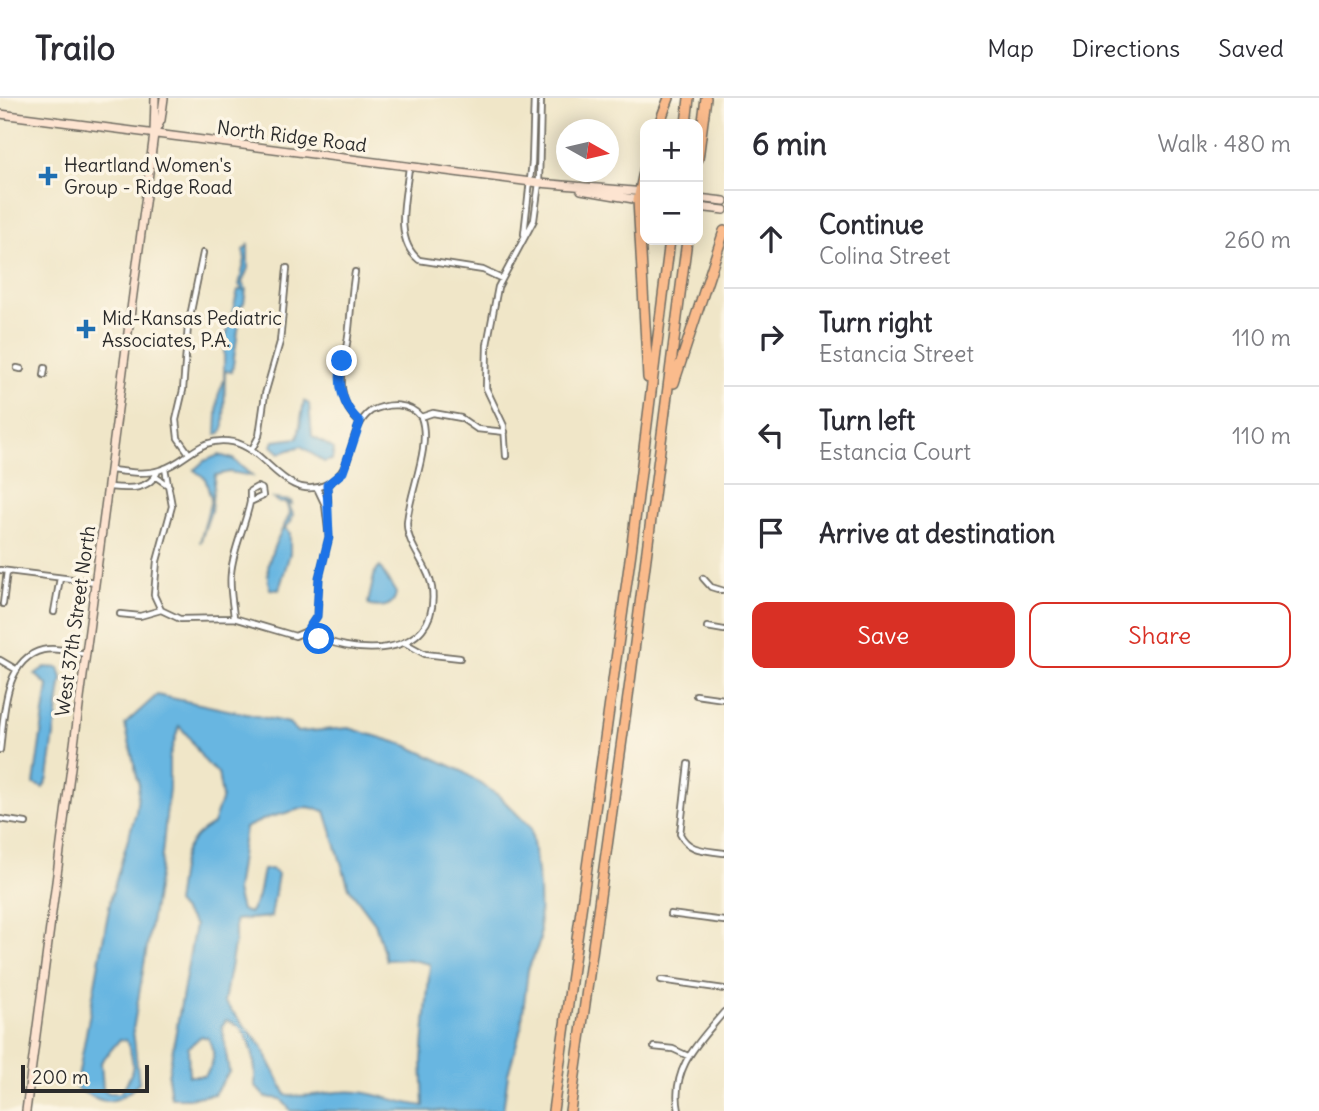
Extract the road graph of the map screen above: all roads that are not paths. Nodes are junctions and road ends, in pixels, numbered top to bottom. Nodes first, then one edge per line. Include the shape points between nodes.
1 (155, 98) edge
2 (164, 98) edge
3 (534, 98) edge
4 (541, 98) edge
5 (668, 98) edge
6 (689, 98) edge
7 (706, 98) edge
8 (0, 114) edge
9 (661, 119) edge
10 (686, 119) edge
11 (703, 121) edge
12 (154, 134) junction
13 (409, 166) junction
14 (530, 181) junction
15 (539, 183) junction
16 (640, 196) edge
17 (703, 199) edge
18 (724, 201) edge
19 (703, 208) edge
20 (724, 210) edge
21 (724, 231) edge
22 (524, 238) junction
23 (644, 245) edge
24 (669, 245) edge
25 (686, 245) edge
26 (203, 253) dead end
27 (287, 268) dead end
28 (355, 272) dead end
29 (502, 279) junction
30 (45, 368) dead end
31 (44, 375) dead end
32 (421, 417) junction
33 (360, 422) junction
34 (505, 432) junction
35 (645, 443) junction
36 (251, 451) junction
37 (188, 452) junction
38 (506, 456) dead end
39 (658, 464) junction
40 (164, 468) junction
41 (111, 470) junction
42 (157, 474) junction
43 (327, 485) junction
44 (169, 486) junction
45 (109, 487) junction
46 (317, 488) junction
47 (250, 502) dead end
48 (325, 505) junction
49 (0, 570) edge
50 (7, 571) junction
51 (60, 578) junction
52 (703, 578) dead end
53 (97, 582) junction
54 (724, 591) edge
55 (3, 604) dead end
56 (161, 610) junction
57 (54, 612) dead end
58 (120, 614) dead end
59 (234, 618) junction
60 (706, 627) dead end
61 (724, 630) edge
62 (307, 631) junction
63 (405, 643) junction
64 (87, 654) junction
65 (460, 658) dead end
66 (0, 660) edge
67 (17, 670) junction
68 (696, 695) dead end
69 (724, 699) edge
70 (1, 738) edge
71 (0, 750) edge
72 (688, 764) dead end
73 (0, 819) edge
74 (26, 823) dead end
75 (724, 853) edge
76 (670, 914) dead end
77 (724, 920) edge
78 (662, 980) dead end
79 (724, 989) edge
80 (724, 1012) edge
81 (654, 1047) dead end
82 (688, 1056) junction
83 (26, 1111) edge
84 (553, 1111) edge
85 (569, 1111) edge
86 (679, 1111) edge

1 - 12 street, West 37th Street North
2 - 12 street, West 37th Street North
3 - 14 street
4 - 15 street
5 - 9 highway
6 - 10 highway
7 - 11 highway
8 - 12 street, North Ridge Road
12 - 13 street, North Ridge Road
12 - 41 street, West 37th Street North
13 - 14 street, North Ridge Road
13 - 29 street via 403,234 408,248 419,260 483,270
14 - 15 street, North Ridge Road
14 - 22 street
15 - 16 street, North Ridge Road
15 - 22 street via 534,220
17 - 18 street
19 - 20 street
21 - 39 highway via 677,372
22 - 29 street
23 - 35 highway via 648,363
24 - 35 highway
25 - 39 highway
26 - 37 street via 176,420 178,438
27 - 36 street via 280,342 259,436
28 - 33 street via 340,373 345,404
29 - 34 street via 493,302 485,377
30 - 31 street
32 - 33 street via 406,406 388,405 371,411
32 - 34 street via 449,415 477,429
32 - 63 street via 423,440 407,527 430,580 432,605 423,627
33 - 43 street via 343,472
34 - 38 street
35 - 84 highway
36 - 37 street via 221,440
36 - 46 street via 285,481
37 - 40 street
39 - 85 highway
40 - 42 street
40 - 44 street
41 - 42 street
41 - 45 street, West 37th Street North
42 - 44 street
42 - 45 street via 139,487
43 - 46 street
43 - 48 street
44 - 56 street via 172,506 153,589
45 - 53 street, West 37th Street North
46 - 48 street
47 - 59 street via 231,573
48 - 62 street via 329,537 319,578 317,616
49 - 50 street
50 - 51 street
50 - 55 street
51 - 53 street
51 - 57 street
52 - 54 street
53 - 64 street, West 37th Street North
56 - 58 street via 140,616
56 - 59 street via 180,619
59 - 62 street via 288,635
60 - 61 street
62 - 63 street via 327,641 378,650
63 - 65 street via 425,654
64 - 67 street via 44,650 30,655
64 - 83 street, West 37th Street North
66 - 67 street
67 - 70 street
68 - 69 street
70 - 71 street
72 - 75 street via 680,834 695,849
73 - 74 street
76 - 77 street
78 - 79 street
80 - 82 street
81 - 82 street
82 - 86 street via 677,1082

